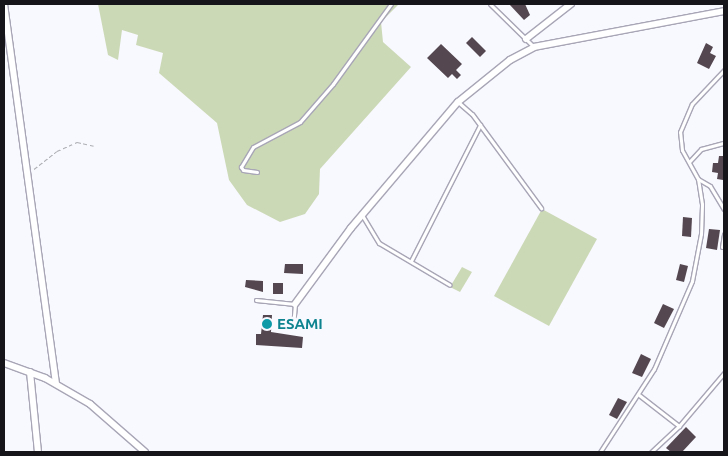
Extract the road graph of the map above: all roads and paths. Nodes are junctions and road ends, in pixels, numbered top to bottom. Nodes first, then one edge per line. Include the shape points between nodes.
1 (4, 4) edge
2 (391, 4) edge
3 (490, 4) edge
4 (571, 4) edge
5 (724, 11) edge
6 (526, 39) junction
7 (534, 47) junction
8 (724, 70) edge
9 (458, 102) junction
10 (480, 125) junction
11 (723, 145) edge
12 (94, 146) dead end
13 (689, 162) junction
14 (29, 171) junction
15 (257, 172) dead end
16 (698, 179) junction
17 (541, 208) dead end
18 (724, 209) edge
19 (362, 214) junction
20 (724, 234) edge
21 (722, 247) dead end
22 (411, 261) junction
23 (450, 284) dead end
24 (256, 300) dead end
25 (295, 304) junction
26 (293, 325) dead end
27 (4, 363) edge
28 (30, 372) junction
29 (724, 373) edge
30 (56, 383) junction
31 (640, 394) junction
32 (679, 426) junction
33 (38, 452) edge
34 (145, 452) edge
35 (600, 452) edge
36 (651, 452) edge

1 - 14 street
2 - 15 lane via 333,84 300,122 253,147 241,167
3 - 6 lane
4 - 6 street
5 - 7 street
6 - 7 lane
7 - 9 street via 487,76
8 - 13 lane via 692,104 682,123 680,144
9 - 10 lane
9 - 19 street
10 - 17 lane
10 - 22 lane
11 - 13 lane via 701,149
12 - 14 path via 77,142
13 - 16 lane
14 - 30 street
16 - 18 lane via 710,186
16 - 31 lane via 701,234 692,281 682,310
19 - 22 lane via 379,243
19 - 25 street
20 - 21 lane
22 - 23 lane
24 - 25 lane
25 - 26 lane
27 - 28 street
28 - 30 street
28 - 33 street
29 - 32 lane
30 - 34 street via 111,420
31 - 32 lane
31 - 35 lane
32 - 36 lane

